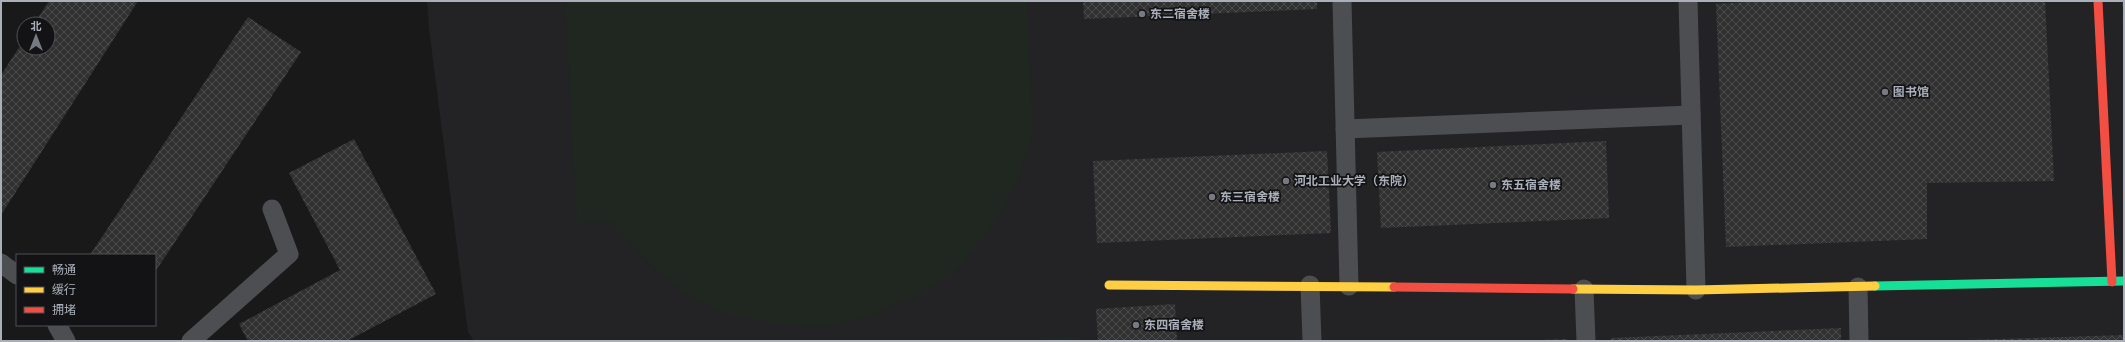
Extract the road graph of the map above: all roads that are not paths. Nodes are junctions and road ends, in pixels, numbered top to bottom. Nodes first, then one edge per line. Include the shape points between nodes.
1 (1342, 1) edge
2 (1688, 1) edge
3 (2098, 1) edge
4 (1691, 115) junction
5 (1345, 129) junction
6 (272, 209) dead end
7 (1, 263) edge
8 (16, 274) edge
9 (2124, 281) edge
10 (2112, 282) junction
11 (1109, 285) dead end
12 (1310, 285) junction
13 (1349, 286) junction
14 (1858, 287) junction
15 (1584, 289) junction
16 (1696, 290) junction
17 (58, 326) edge
18 (66, 341) edge
19 (190, 341) edge
20 (1312, 341) edge
21 (1586, 341) edge
22 (1859, 341) edge

1 - 5 lane
2 - 4 lane
3 - 10 street
4 - 5 lane
4 - 16 lane
5 - 13 lane
6 - 19 lane via 290,254
7 - 8 lane
9 - 10 street
10 - 14 street
11 - 12 street
12 - 13 street
12 - 20 lane
13 - 15 street
14 - 16 street
14 - 22 lane
15 - 16 street
15 - 21 lane
17 - 18 lane

